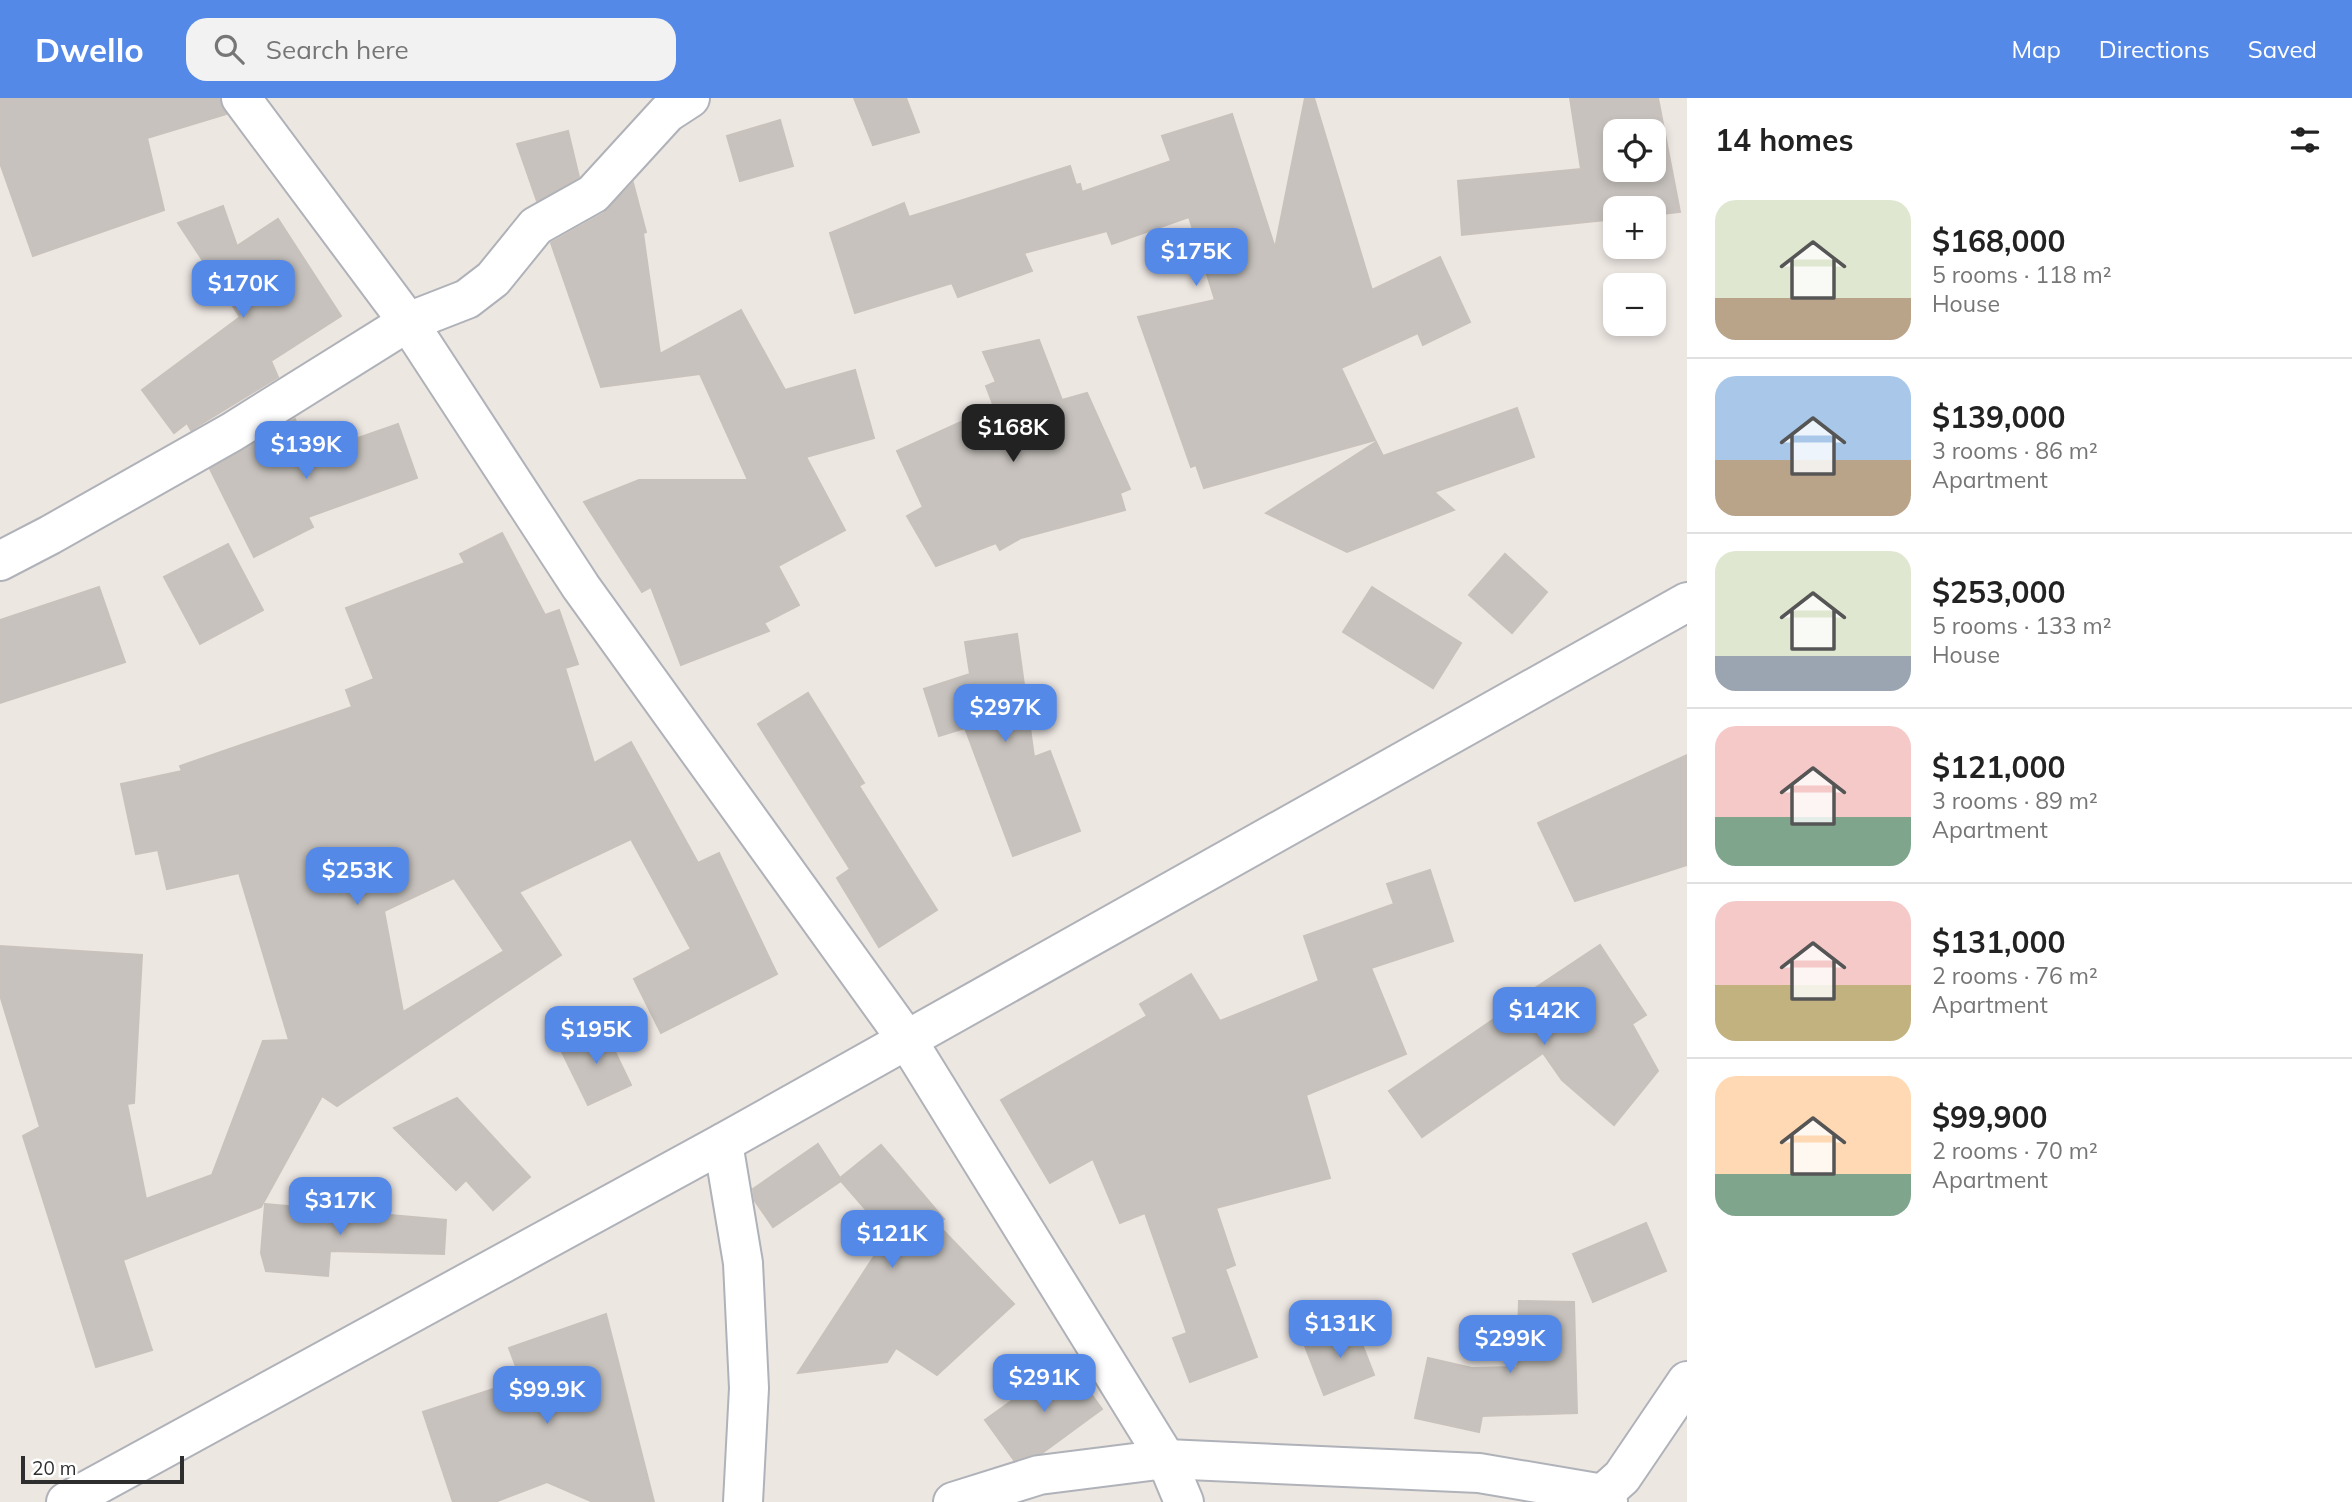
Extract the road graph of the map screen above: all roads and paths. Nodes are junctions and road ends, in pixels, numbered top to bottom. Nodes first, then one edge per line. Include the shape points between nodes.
1 (241, 98) edge
2 (690, 98) edge
3 (408, 323) junction
4 (0, 561) edge
5 (1687, 602) edge
6 (907, 1040) junction
7 (723, 1143) junction
8 (1687, 1381) edge
9 (1166, 1459) junction
10 (1606, 1498) edge
11 (81, 1499) edge
12 (743, 1502) edge
13 (953, 1502) edge
14 (1184, 1502) edge

1 - 3 street
2 - 3 street via 667,113 593,194 536,226 493,279 467,299
3 - 4 street via 232,432
3 - 6 street via 581,587
5 - 6 street
6 - 7 street
6 - 9 street
7 - 11 street
7 - 12 street via 743,1263 749,1388
8 - 10 street
9 - 10 street via 1479,1473
9 - 13 street via 1039,1475
9 - 14 street

